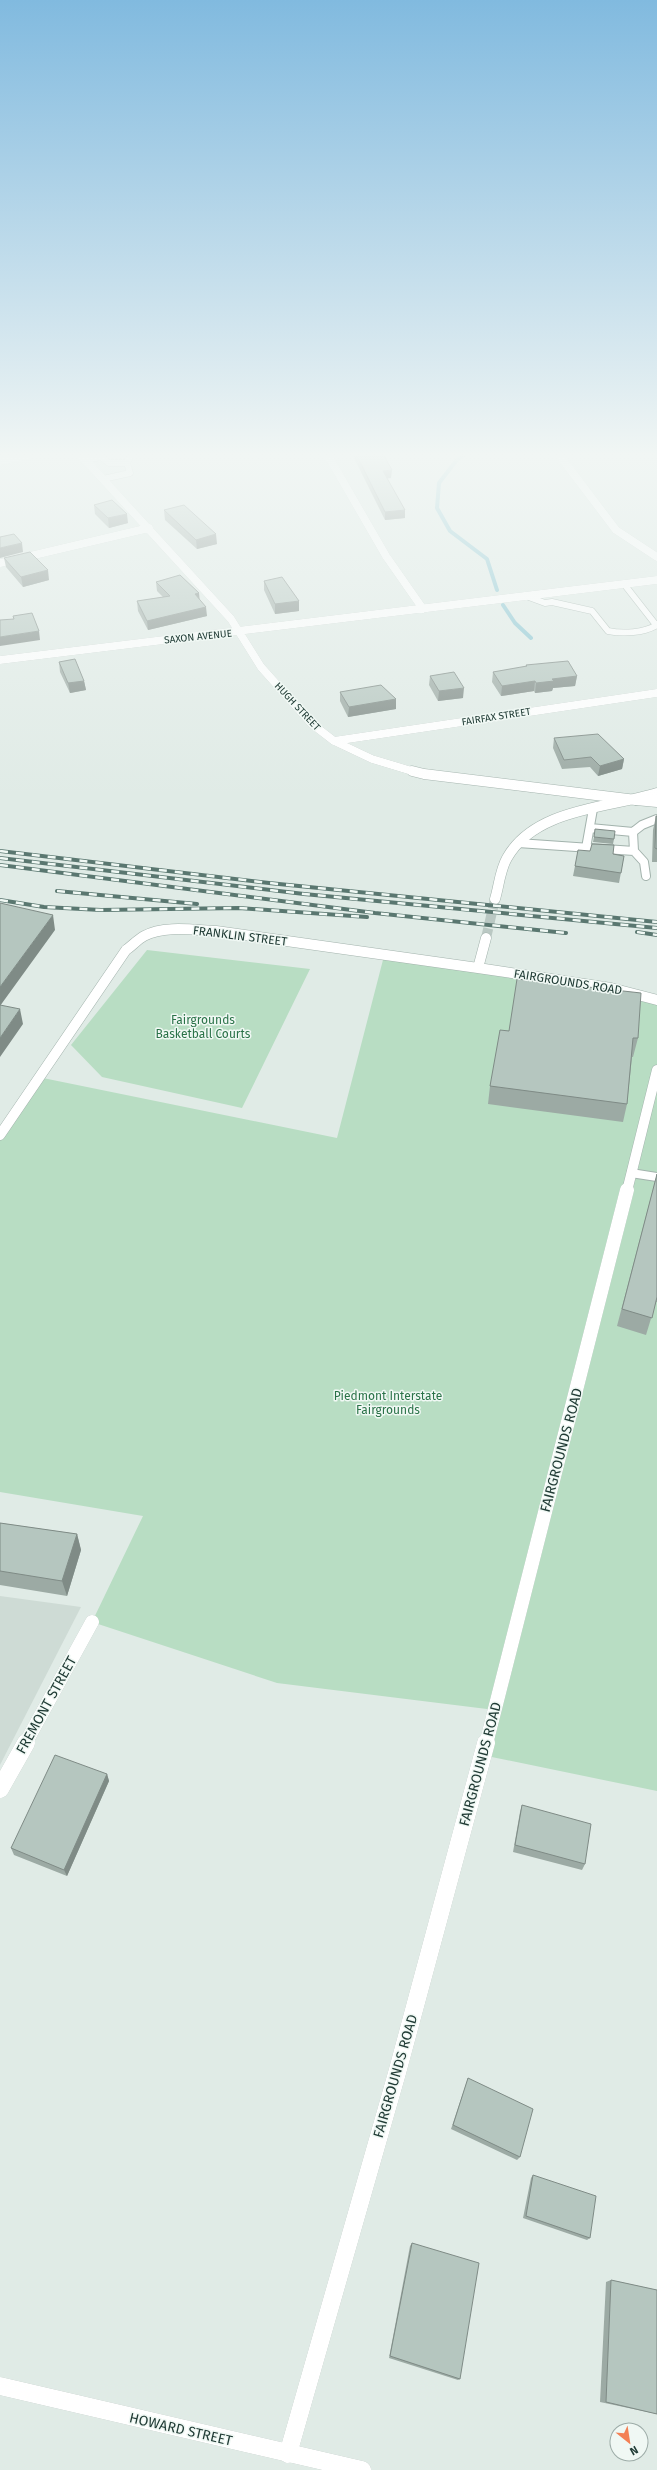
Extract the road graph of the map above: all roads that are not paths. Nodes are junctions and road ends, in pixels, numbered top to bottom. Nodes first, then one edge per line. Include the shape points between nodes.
1 (184, 567) edge
2 (394, 567) edge
3 (657, 580) edge
4 (624, 584) junction
5 (526, 596) junction
6 (423, 609) junction
7 (657, 625) edge
8 (238, 632) junction
9 (0, 660) edge
10 (657, 693) edge
11 (334, 741) junction
12 (657, 793) edge
13 (636, 800) junction
14 (657, 802) edge
15 (593, 809) junction
16 (657, 819) edge
17 (590, 828) junction
18 (633, 832) junction
19 (518, 843) junction
20 (586, 848) junction
21 (634, 851) junction
22 (646, 876) dead end
23 (495, 899) tunnel mouth
24 (486, 938) tunnel mouth
25 (478, 968) junction
26 (657, 1000) edge
27 (657, 1070) edge
28 (0, 1135) edge
29 (631, 1172) junction
30 (657, 1177) edge
31 (92, 1622) dead end
32 (0, 1789) edge
33 (0, 2386) edge
34 (288, 2454) junction
35 (362, 2470) edge

1 - 8 street, HUGH STREET via 231,619
2 - 6 street
3 - 4 street, SAXON AVENUE
4 - 5 street, SAXON AVENUE
4 - 7 lane
5 - 6 street, SAXON AVENUE
5 - 7 lane via 545,603 552,602 592,611 608,631 618,633 650,629
6 - 8 street, SAXON AVENUE
8 - 9 street, SAXON AVENUE
8 - 11 street, HUGH STREET via 262,667 312,724
10 - 11 street, FAIRFAX STREET
11 - 13 street, HUGH STREET via 372,759 424,774
12 - 13 street
13 - 14 street, HUGH STREET
13 - 15 street
15 - 17 lane
15 - 19 street via 547,824
16 - 18 lane
17 - 18 lane
17 - 20 lane
18 - 21 lane
19 - 20 lane
19 - 23 street via 507,857
20 - 21 lane
21 - 22 lane via 643,857
24 - 25 street
25 - 26 street, FAIRGROUNDS ROAD via 611,988
25 - 28 street, FRANKLIN STREET via 216,931 185,929 144,936 126,950
27 - 29 street, FAIRGROUNDS ROAD
29 - 30 lane
29 - 34 street, FAIRGROUNDS ROAD via 495,1710
31 - 32 street, FREMONT STREET
33 - 34 street, HOWARD STREET
34 - 35 street, HOWARD STREET

